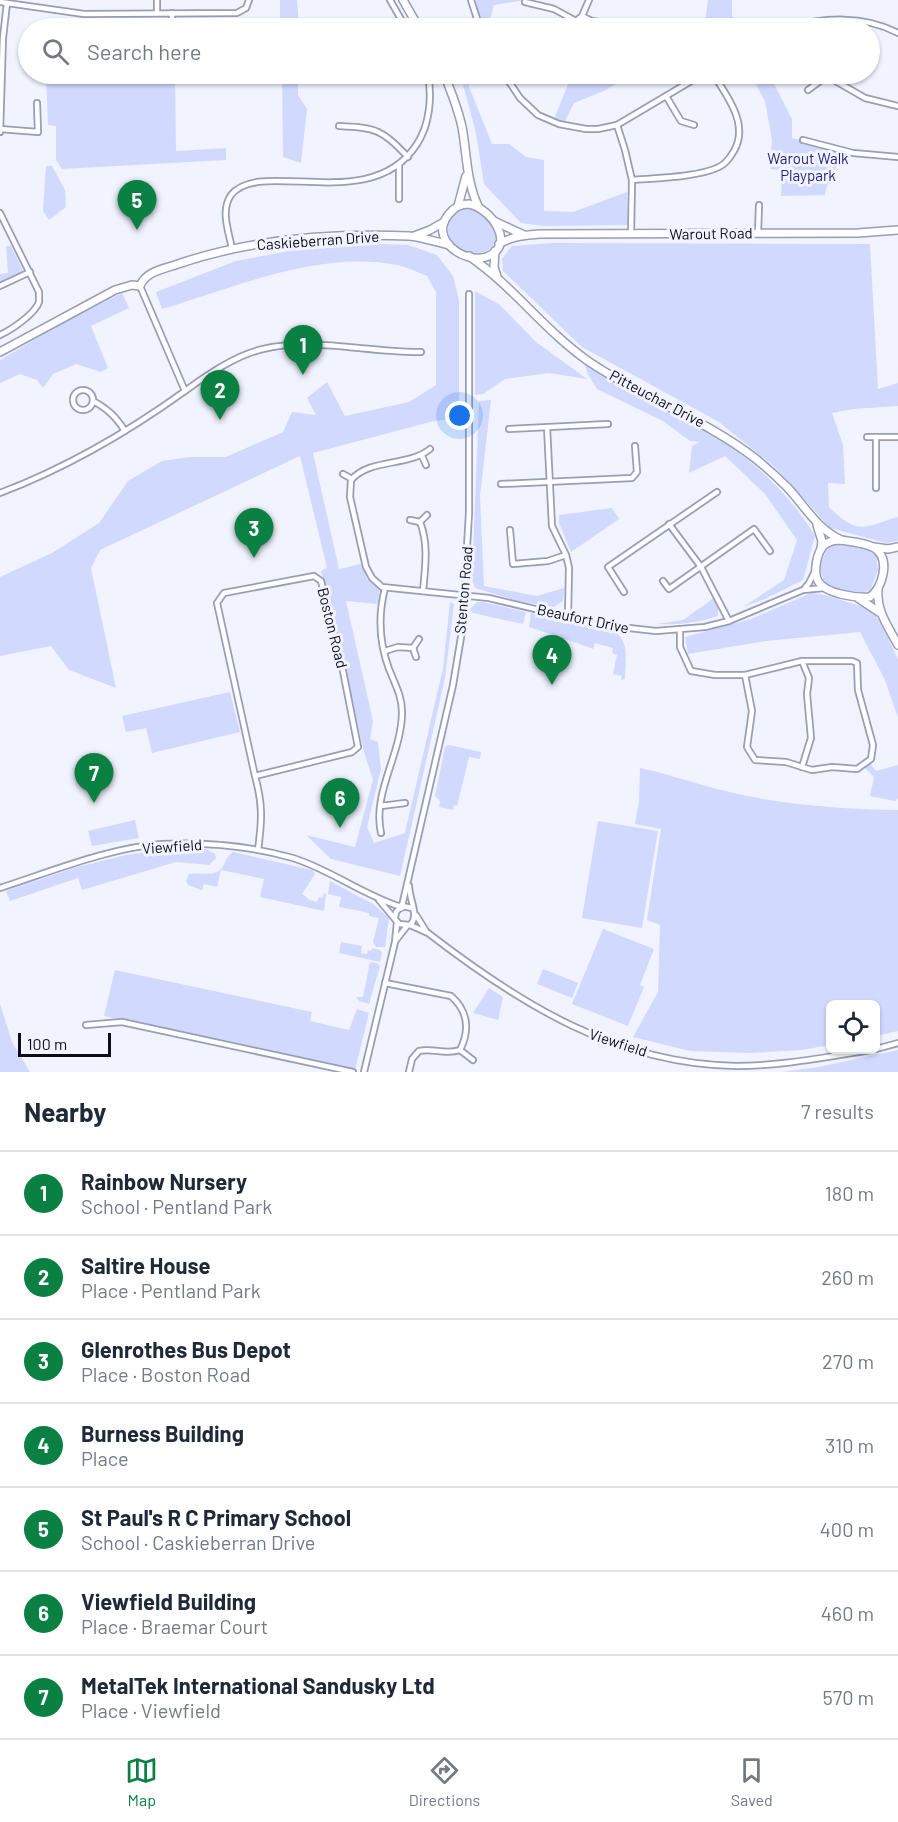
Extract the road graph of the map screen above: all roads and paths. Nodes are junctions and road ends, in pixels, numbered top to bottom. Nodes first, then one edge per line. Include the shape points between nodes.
1 (157, 0) edge
2 (249, 0) edge
3 (390, 0) edge
4 (403, 0) edge
5 (471, 0) edge
6 (589, 0) edge
7 (0, 2) edge
8 (525, 2) dead end
9 (7, 3) junction
10 (29, 3) edge
11 (157, 13) junction
12 (172, 13) junction
13 (582, 16) junction
14 (172, 18) edge
15 (400, 18) edge
16 (413, 18) edge
17 (477, 18) edge
18 (570, 18) edge
19 (580, 18) edge
20 (586, 18) edge
21 (880, 26) edge
22 (898, 33) edge
23 (2, 38) edge
24 (429, 84) edge
25 (448, 84) edge
26 (510, 84) edge
27 (686, 84) edge
28 (720, 84) edge
29 (816, 84) edge
30 (841, 84) edge
31 (808, 90) dead end
32 (666, 96) junction
33 (38, 104) dead end
34 (898, 106) edge
35 (616, 125) junction
36 (694, 125) dead end
37 (339, 126) dead end
38 (0, 128) edge
39 (803, 140) dead end
40 (898, 157) edge
41 (408, 158) junction
42 (399, 164) junction
43 (467, 174) junction
44 (632, 180) junction
45 (399, 199) dead end
46 (458, 206) junction
47 (478, 206) junction
48 (759, 206) dead end
49 (0, 213) edge
50 (444, 222) junction
51 (495, 222) junction
52 (898, 230) edge
53 (758, 233) junction
54 (631, 234) junction
55 (524, 235) junction
56 (412, 236) junction
57 (499, 244) junction
58 (449, 245) junction
59 (232, 249) junction
60 (495, 251) junction
61 (469, 256) junction
62 (30, 272) junction
63 (497, 277) junction
64 (0, 286) edge
65 (140, 286) junction
66 (469, 294) dead end
67 (0, 335) edge
68 (0, 352) edge
69 (421, 352) dead end
70 (185, 391) junction
71 (93, 401) junction
72 (608, 424) dead end
73 (547, 427) junction
74 (509, 429) dead end
75 (125, 431) junction
76 (867, 437) dead end
77 (876, 437) junction
78 (898, 437) edge
79 (635, 446) dead end
80 (430, 449) dead end
81 (422, 456) junction
82 (426, 465) dead end
83 (343, 474) dead end
84 (352, 479) junction
85 (549, 481) junction
86 (501, 484) dead end
87 (876, 488) dead end
88 (0, 492) edge
89 (717, 492) dead end
90 (426, 515) dead end
91 (410, 520) dead end
92 (420, 522) junction
93 (816, 522) junction
94 (669, 524) junction
95 (510, 531) dead end
96 (842, 540) junction
97 (871, 547) junction
98 (897, 548) edge
99 (770, 551) dead end
100 (820, 551) junction
101 (566, 555) junction
102 (701, 567) junction
103 (883, 567) junction
104 (816, 569) junction
105 (663, 581) dead end
106 (385, 588) junction
107 (829, 589) junction
108 (878, 589) junction
109 (802, 590) junction
110 (423, 591) junction
111 (624, 592) dead end
112 (465, 595) junction
113 (858, 597) junction
114 (880, 614) junction
115 (568, 616) junction
116 (729, 621) junction
117 (680, 630) junction
118 (419, 639) dead end
119 (898, 645) edge
120 (413, 648) junction
121 (385, 651) junction
122 (416, 657) dead end
123 (802, 661) junction
124 (745, 675) junction
125 (802, 767) junction
126 (255, 776) junction
127 (405, 803) dead end
128 (381, 806) junction
129 (381, 833) dead end
130 (258, 850) junction
131 (408, 880) junction
132 (0, 888) edge
133 (376, 897) junction
134 (401, 907) junction
135 (413, 910) junction
136 (396, 920) junction
137 (409, 925) junction
138 (428, 933) junction
139 (395, 942) junction
140 (386, 983) junction
141 (86, 1025) dead end
142 (898, 1043) edge
143 (880, 1047) edge
144 (460, 1050) junction
145 (845, 1054) edge
146 (473, 1060) dead end
147 (353, 1072) edge
148 (364, 1072) edge
149 (409, 1072) edge

1 - 11 street
2 - 12 street via 246,8 237,13
3 - 15 street
4 - 16 street
5 - 17 street
6 - 13 street
7 - 9 street
8 - 18 street via 554,9
9 - 10 street
9 - 23 street
10 - 11 street via 84,14
11 - 12 street
12 - 14 street
13 - 19 street
13 - 20 street
21 - 22 street
23 - 38 street
24 - 41 street via 427,123
25 - 43 street via 462,128
26 - 35 street via 520,99 550,121 586,129
27 - 32 street
28 - 44 street via 738,120 739,140 730,157 705,172
29 - 31 street
30 - 34 street via 865,98
32 - 35 street
32 - 36 street via 681,121
33 - 38 street via 38,132
35 - 44 street
37 - 41 street via 370,128 390,138
39 - 40 street via 853,153
41 - 42 street
42 - 45 street
42 - 59 street via 363,181 262,182 237,190 226,208
43 - 46 street
43 - 47 street
44 - 54 street
46 - 47 street
46 - 50 street
47 - 51 street
48 - 53 street
49 - 62 street
50 - 56 street, Caskieberran Drive
50 - 58 street via 443,236
51 - 55 street
51 - 57 street via 500,231
52 - 53 street, Warout Road
53 - 54 street, Warout Road
54 - 55 street, Warout Road
55 - 57 street
56 - 58 street, Caskieberran Drive
56 - 59 street, Caskieberran Drive via 314,238
57 - 60 street
58 - 61 street
59 - 65 street, Caskieberran Drive via 146,276
60 - 61 street via 483,258
60 - 63 street
61 - 63 street, Pitteuchar Drive
62 - 64 street
62 - 67 street via 39,302
63 - 93 street, Pitteuchar Drive via 588,361 718,432 754,458 787,487
65 - 68 street, Caskieberran Drive via 115,290
65 - 70 street
66 - 112 street, Stenton Road via 470,513
69 - 70 street via 319,345 262,349 225,365
70 - 75 street
71 - 71 street via 85,390 76,392 73,400 75,407 83,410
71 - 75 street via 108,409
72 - 73 street
73 - 74 street
73 - 85 street
75 - 88 street via 70,462
76 - 77 street
77 - 78 street
77 - 87 street
79 - 85 street via 634,477
80 - 81 street
81 - 82 street
81 - 84 street via 369,469
83 - 84 street
84 - 106 street via 350,497 366,567 376,583
85 - 86 street
85 - 101 street via 552,526
89 - 94 street
90 - 92 street
91 - 92 street
92 - 110 street via 426,546
93 - 96 street, Pitteuchar Drive
93 - 100 street via 822,541
94 - 102 street
94 - 111 street via 608,567
95 - 101 street via 513,564
96 - 97 street
96 - 100 street via 829,542
97 - 98 street
97 - 103 street via 877,550
98 - 103 street
99 - 102 street via 754,529
100 - 104 street
101 - 115 street via 570,578
102 - 105 street via 669,589
102 - 116 street
103 - 108 street
104 - 107 street via 818,582
104 - 109 street
106 - 110 street, Beaufort Drive
106 - 121 street via 380,623
107 - 109 street, Beaufort Drive
107 - 113 street
108 - 113 street via 870,597
108 - 114 street
109 - 116 street, Beaufort Drive
110 - 112 street, Beaufort Drive
112 - 115 street, Beaufort Drive
112 - 131 street, Stenton Road via 453,685
113 - 114 street
114 - 119 street
115 - 117 street, Beaufort Drive via 629,630
116 - 117 street, Beaufort Drive
117 - 124 street via 680,647 690,671
118 - 120 street
120 - 121 street
120 - 122 street
121 - 128 street via 402,705 400,733
123 - 124 street
123 - 125 street via 809,678 811,738
123 - 125 street via 857,663 858,690 873,745 871,759 857,769
124 - 125 street via 752,711 747,747 755,760
126 - 126 street, Boston Road via 217,603 224,593 314,576 321,581 358,747 352,752
126 - 130 street, Boston Road via 262,819
127 - 128 street
128 - 129 street
130 - 132 street, Viewfield via 216,844 161,844 116,852
130 - 133 street, Viewfield via 303,862
131 - 134 street, Stenton Road
131 - 135 street, Stenton Road
133 - 134 street, Viewfield
133 - 136 street, Viewfield
134 - 135 street
134 - 136 street
135 - 137 street via 415,918
135 - 138 street, Viewfield
136 - 137 street via 402,926
136 - 139 street
137 - 138 street, Viewfield
137 - 139 street
138 - 145 street, Viewfield via 528,1004 616,1045 686,1062 736,1066 795,1063
139 - 140 street
140 - 144 street via 451,996 458,1002 466,1019
140 - 148 street
141 - 147 street via 122,1022
142 - 143 street, Viewfield
144 - 146 street
144 - 149 street via 419,1051

